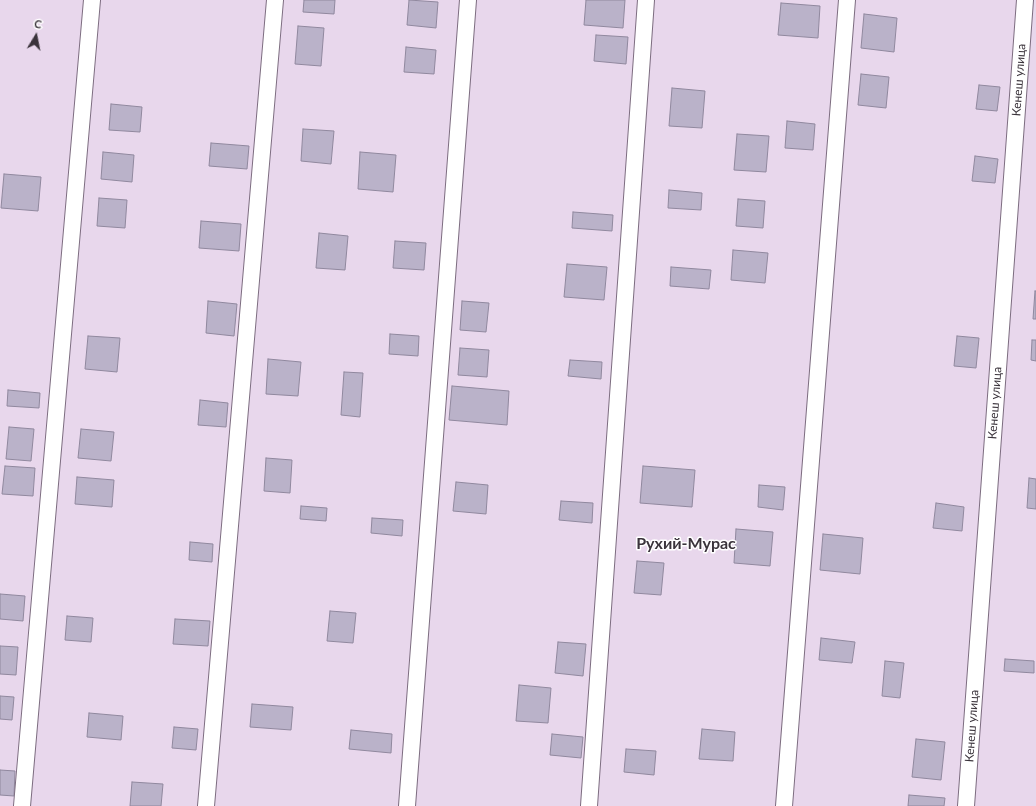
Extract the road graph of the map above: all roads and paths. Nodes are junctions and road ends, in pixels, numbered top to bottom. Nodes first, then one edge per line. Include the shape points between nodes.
1 (92, 0) edge
2 (275, 0) edge
3 (468, 0) edge
4 (646, 0) edge
5 (847, 0) edge
6 (1025, 0) edge
7 (22, 806) edge
8 (206, 806) edge
9 (407, 806) edge
10 (589, 806) edge
11 (784, 806) edge
12 (966, 806) edge

1 - 7 street
2 - 8 street
3 - 9 street
4 - 10 street
5 - 11 street
6 - 12 street, Кенеш улица

